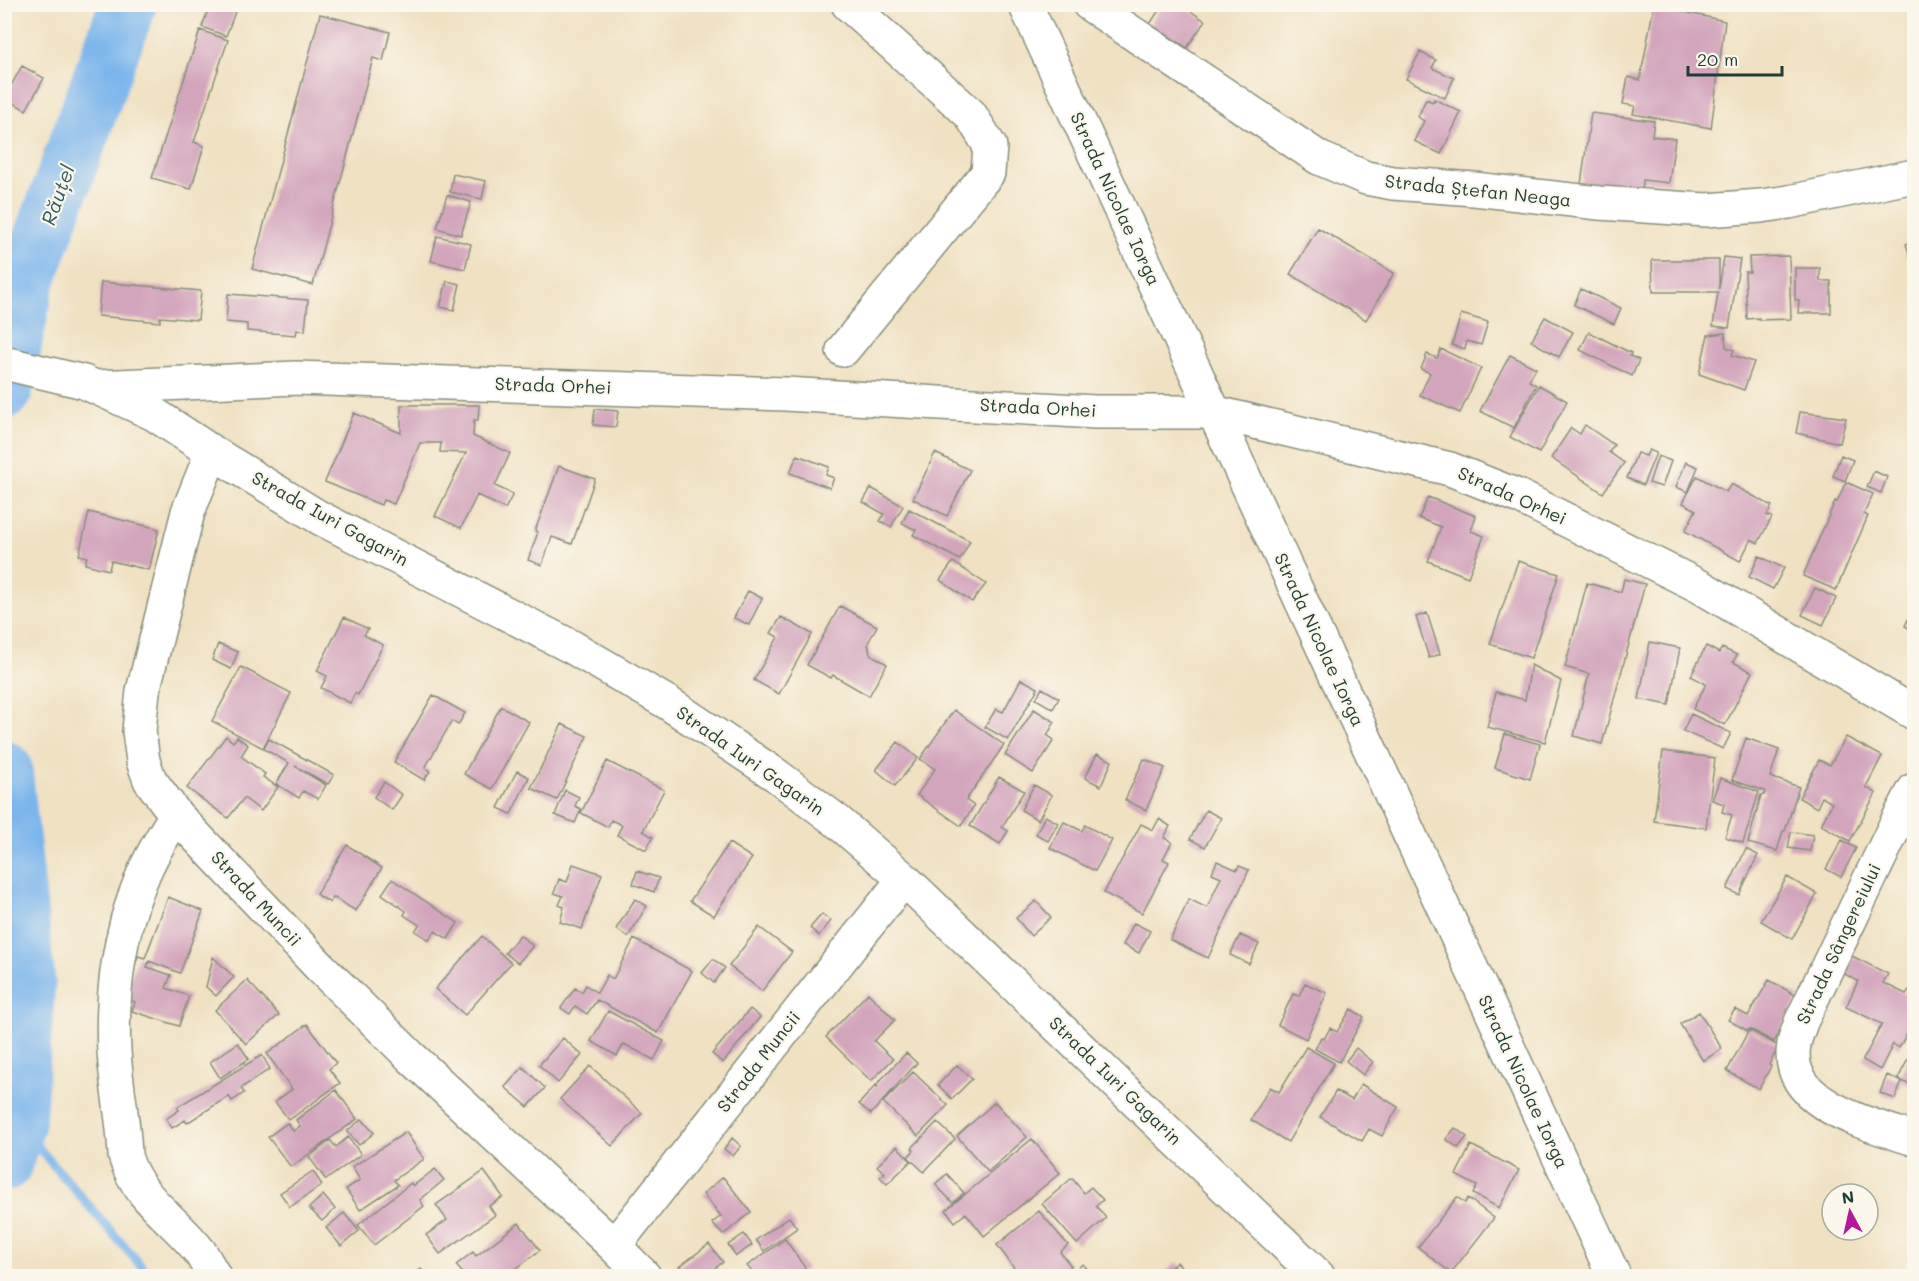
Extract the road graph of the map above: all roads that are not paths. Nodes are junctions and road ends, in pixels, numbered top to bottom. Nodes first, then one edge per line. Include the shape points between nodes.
1 (848, 4) edge
2 (1025, 4) edge
3 (1089, 4) edge
4 (1914, 176) edge
5 (843, 350) dead end
6 (4, 363) edge
7 (89, 385) junction
8 (1213, 411) junction
9 (212, 452) junction
10 (1914, 713) edge
11 (1914, 790) edge
12 (176, 815) junction
13 (904, 879) junction
14 (1914, 1139) edge
15 (614, 1246) junction
16 (214, 1276) edge
17 (644, 1276) edge
18 (1318, 1276) edge
19 (1614, 1276) edge

1 - 5 street via 970,114 990,146 988,173
2 - 8 street, Strada Nicolae Iorga
3 - 4 street, Strada Ștefan Neaga via 1319,158 1366,178 1599,203 1706,210 1761,207
6 - 7 street
7 - 8 street, Strada Orhei via 295,378 785,394 1095,412
7 - 9 street, Strada Iuri Gagarin via 154,414
8 - 10 street, Strada Orhei via 1450,469 1518,496 1701,587
8 - 19 street, Strada Nicolae Iorga
9 - 12 street, Strada Muncii via 188,512 139,716 141,747 150,780
9 - 13 street, Strada Iuri Gagarin via 320,518 572,647 668,703 776,775
11 - 14 street, Strada Sângereiului via 1793,1045 1794,1065 1810,1094 1841,1113
12 - 15 street, Strada Muncii via 402,1048
12 - 16 street via 140,880 130,910 112,1016 114,1054 129,1169 151,1202 200,1252
13 - 15 street, Strada Muncii
13 - 18 street, Strada Iuri Gagarin
15 - 17 street, Strada Muncii

